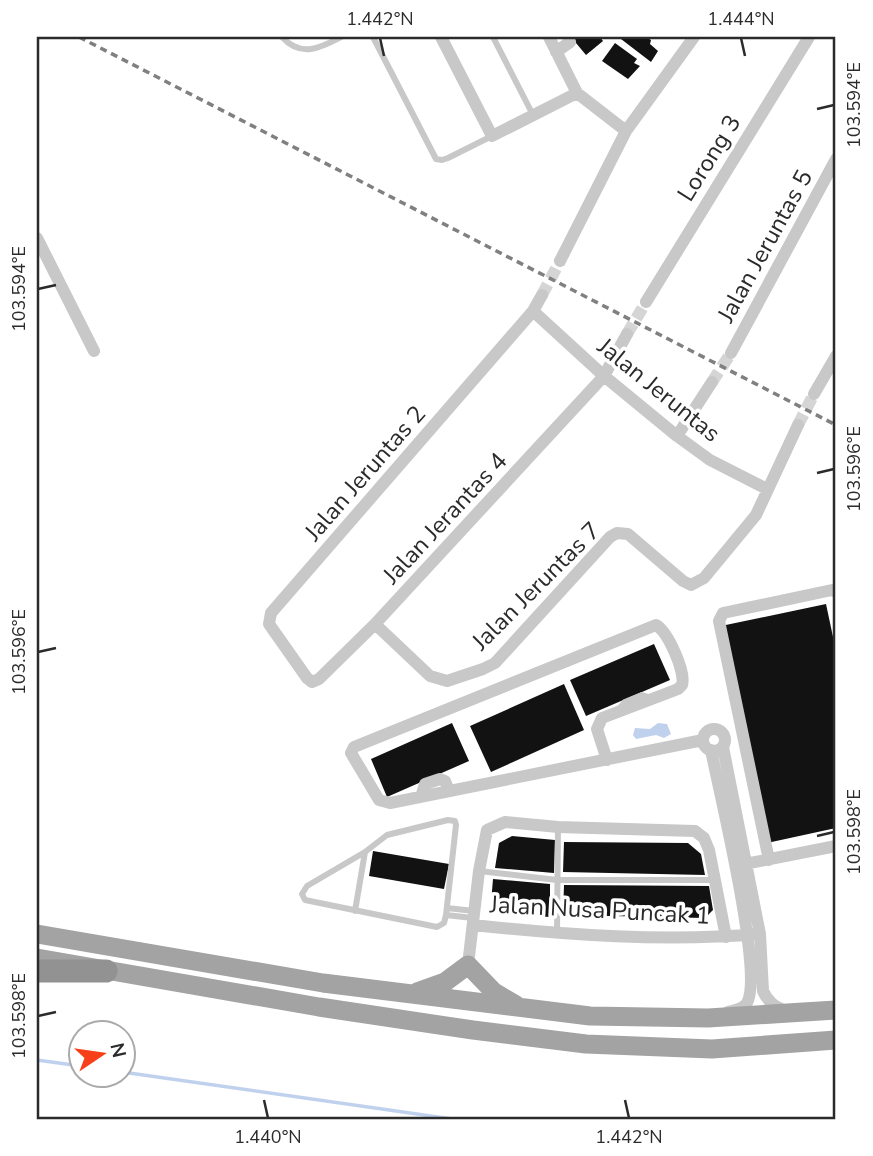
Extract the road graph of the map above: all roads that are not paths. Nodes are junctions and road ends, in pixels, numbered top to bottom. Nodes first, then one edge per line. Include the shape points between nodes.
1 (282, 37) edge
2 (341, 37) edge
3 (373, 37) edge
4 (441, 37) edge
5 (493, 37) edge
6 (549, 37) edge
7 (568, 37) edge
8 (694, 37) edge
9 (809, 37) edge
10 (556, 52) junction
11 (577, 93) junction
12 (533, 116) junction
13 (626, 131) junction
14 (492, 136) junction
15 (836, 159) edge
16 (37, 238) edge
17 (560, 261) tunnel mouth
18 (542, 295) tunnel mouth
19 (646, 302) tunnel mouth
20 (533, 311) junction
21 (627, 334) tunnel mouth
22 (93, 351) dead end
23 (731, 353) tunnel mouth
24 (836, 356) edge
25 (604, 376) junction
26 (712, 382) tunnel mouth
27 (814, 394) tunnel mouth
28 (798, 425) tunnel mouth
29 (677, 436) junction
30 (767, 489) junction
31 (836, 592) edge
32 (375, 624) junction
33 (312, 682) joint
34 (607, 760) junction
35 (558, 827) junction
36 (836, 846) edge
37 (365, 852) junction
38 (769, 860) junction
39 (740, 865) junction
40 (479, 871) junction
41 (557, 880) junction
42 (715, 880) junction
43 (355, 911) junction
44 (446, 911) junction
45 (473, 918) junction
46 (39, 934) edge
47 (557, 934) junction
48 (754, 935) junction
49 (726, 937) junction
50 (37, 958) edge
51 (468, 965) junction
52 (37, 971) edge
53 (106, 971) junction
54 (412, 994) junction
55 (523, 1009) junction
56 (836, 1010) edge
57 (792, 1013) junction
58 (708, 1018) junction
59 (836, 1040) edge

1 - 2 lane via 296,48 310,50
3 - 14 lane via 436,159 449,158
4 - 14 street
5 - 12 lane
6 - 10 street
7 - 10 street via 570,43
8 - 13 street
9 - 19 street, Lorong 3
10 - 11 street
11 - 12 street
11 - 13 street
12 - 14 street
13 - 17 street
15 - 23 street, Jalan Jeruntas 5
16 - 22 street
18 - 20 street, Jalan Jeruntas 2
20 - 25 street, Jalan Jeruntas
20 - 33 street, Jalan Jeruntas 2 via 271,613 269,624
21 - 25 street
24 - 27 street
25 - 29 street, Jalan Jeruntas
25 - 32 street, Jalan Jerantas 4
26 - 29 street
28 - 30 street
29 - 30 street, Jalan Jeruntas via 710,460
30 - 32 street, Jalan Jeruntas 7 via 756,515 704,578 691,585 628,534 610,537 495,663 483,669 447,681 430,676
31 - 38 street via 720,616
32 - 33 street, Jalan Jerantas 4
34 - 34 street via 449,791 440,779 425,784 421,797 390,803 379,800 351,753 354,747 656,625 665,633 684,681 678,690 602,718 597,729
34 - 39 street via 712,746
35 - 40 street via 505,822 486,830
35 - 41 lane
35 - 42 street via 695,831 704,838
36 - 38 street
37 - 43 lane
37 - 43 lane via 307,886 302,894 310,902
37 - 44 lane via 387,835 455,821
38 - 39 street
39 - 48 street
40 - 41 lane
40 - 45 street
41 - 42 lane
41 - 47 lane
42 - 49 street
43 - 44 lane via 437,927 444,923
44 - 45 lane
45 - 47 street, Jalan Nusa Puncak 1
45 - 51 street
46 - 54 main road
47 - 49 street, Jalan Nusa Puncak 1
48 - 49 street, Jalan Nusa Puncak 1
48 - 57 street via 763,991 777,1008
48 - 58 street via 748,1001 743,1008
50 - 53 main road
51 - 54 main road via 445,982
51 - 55 main road via 494,992
52 - 53 highway
53 - 59 main road via 586,1044 712,1049
54 - 55 main road
55 - 58 main road via 590,1016
56 - 57 main road
57 - 58 main road

